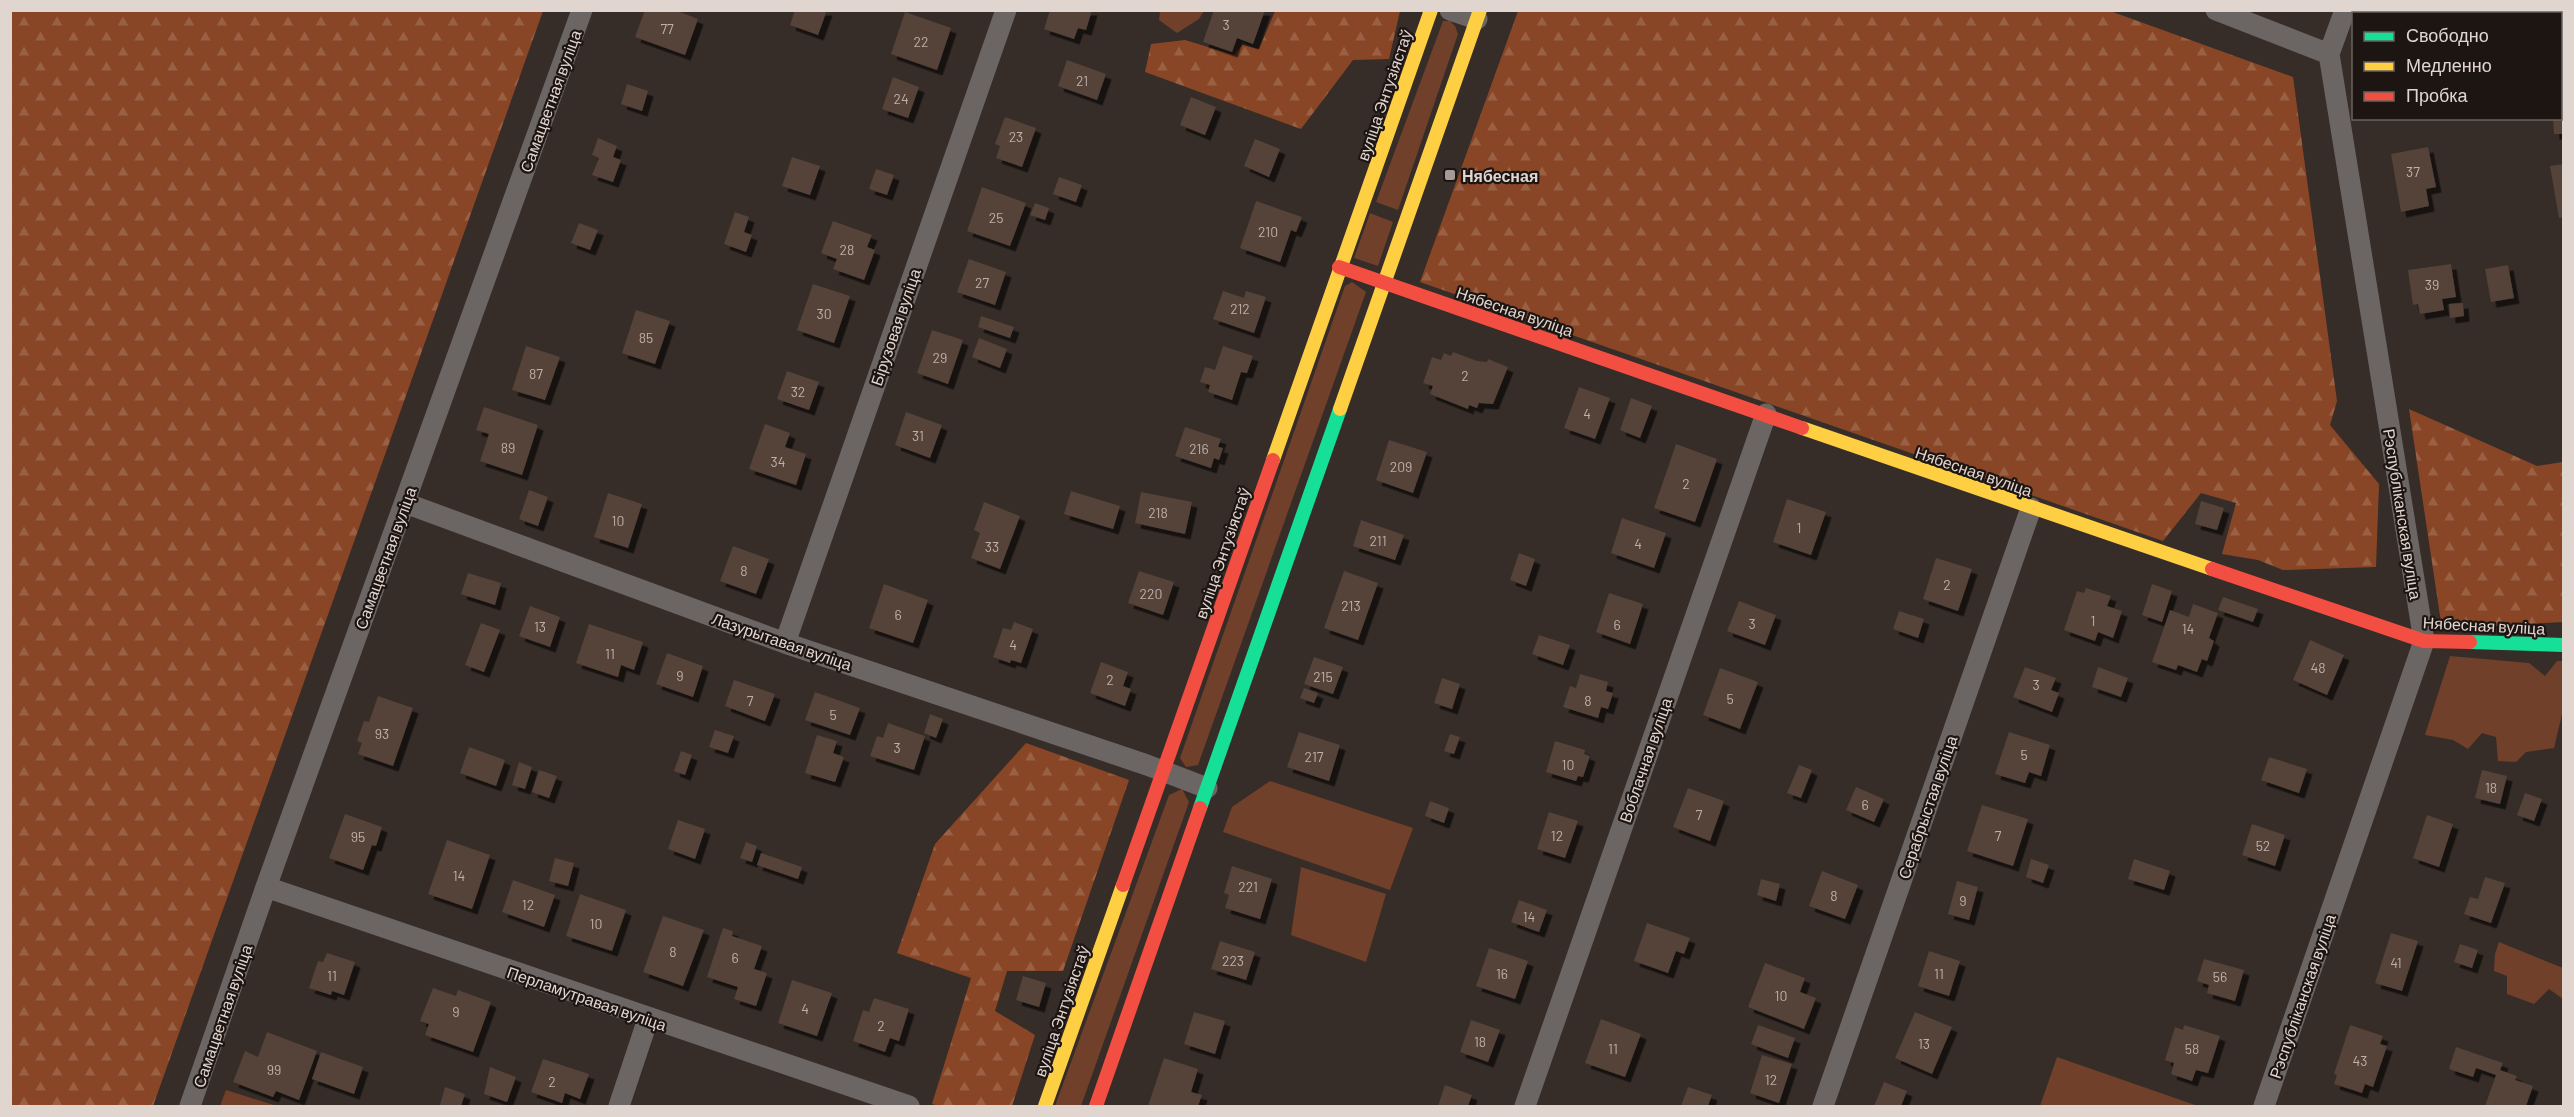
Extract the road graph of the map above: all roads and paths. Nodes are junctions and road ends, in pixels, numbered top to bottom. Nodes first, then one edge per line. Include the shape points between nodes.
1 (582, 10) edge
2 (1006, 10) edge
3 (1431, 10) edge
4 (1450, 10) edge
5 (2216, 10) edge
6 (2345, 10) edge
7 (1478, 15) edge
8 (2329, 54) junction
9 (1339, 267) junction
10 (1383, 282) junction
11 (1766, 414) junction
12 (405, 503) junction
13 (2031, 508) junction
14 (2424, 642) junction
15 (785, 643) junction
16 (2564, 645) edge
17 (1163, 772) junction
18 (1207, 788) junction
19 (266, 887) junction
20 (648, 1020) junction
21 (190, 1107) edge
22 (619, 1107) edge
23 (909, 1107) edge
24 (1045, 1107) edge
25 (1096, 1107) edge
26 (1525, 1107) edge
27 (1823, 1107) edge
28 (2264, 1107) edge

1 - 12 street, Самацветная вуліца
2 - 15 street, Бірузовая вуліца
3 - 9 street, вуліца Энтузіястаў
4 - 7 street
5 - 8 street
6 - 8 street, Рэспубліканская вуліца
7 - 10 street
8 - 14 street, Рэспубліканская вуліца
9 - 10 street, Нябесная вуліца
9 - 17 street, вуліца Энтузіястаў
10 - 11 street, Нябесная вуліца
10 - 18 street
11 - 13 street, Нябесная вуліца
11 - 26 street, Воблачная вуліца
12 - 15 street, Лазурытавая вуліца
12 - 19 street, Самацветная вуліца
13 - 14 street, Нябесная вуліца
13 - 27 street, Серабрыстая вуліца
14 - 16 street, Нябесная вуліца
14 - 28 street, Рэспубліканская вуліца
15 - 17 street, Лазурытавая вуліца
17 - 18 street, Лазурытавая вуліца
17 - 24 street, вуліца Энтузіястаў
18 - 25 street
19 - 20 street, Перламутравая вуліца
19 - 21 street, Самацветная вуліца
20 - 22 street
20 - 23 street, Перламутравая вуліца

